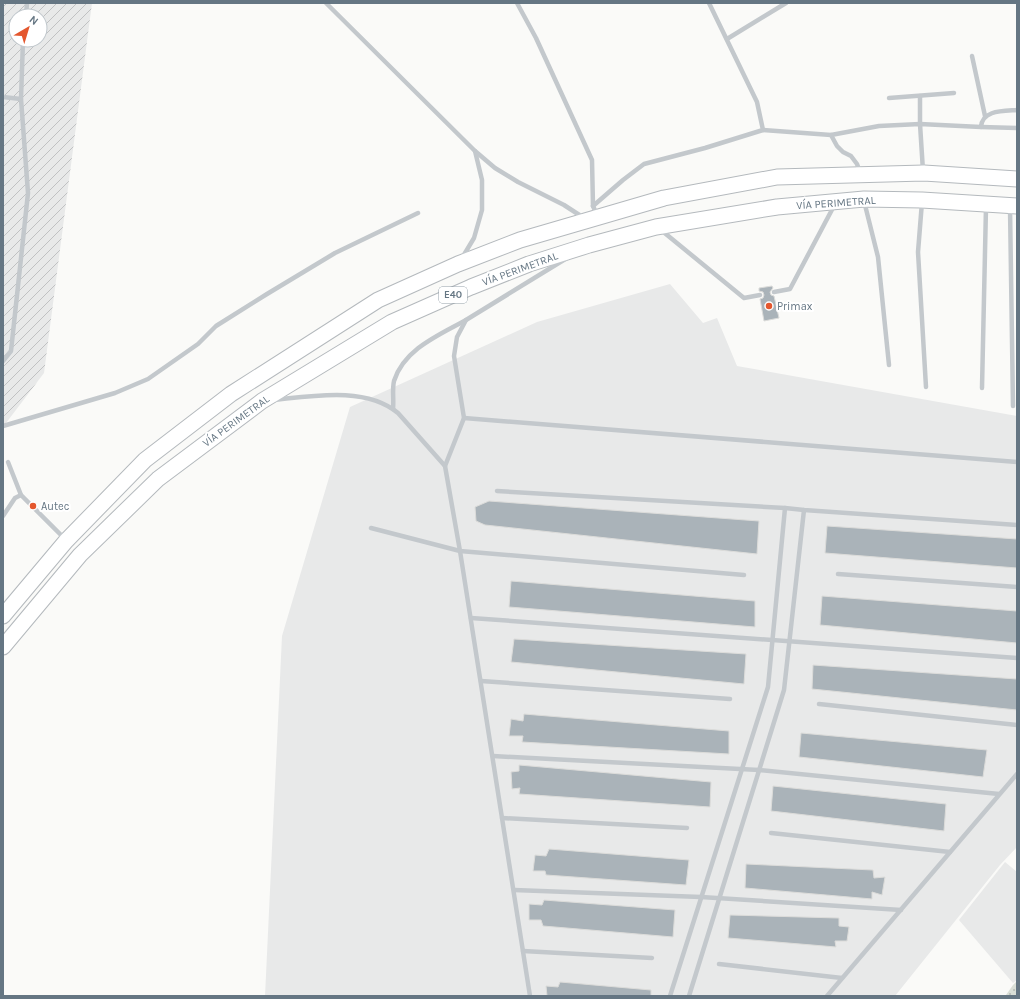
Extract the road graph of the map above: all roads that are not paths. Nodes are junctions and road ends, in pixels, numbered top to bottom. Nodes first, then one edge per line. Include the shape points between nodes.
1 (326, 3) edge
2 (517, 3) edge
3 (709, 3) edge
4 (786, 3) edge
5 (727, 39) junction
6 (23, 48) edge
7 (972, 56) dead end
8 (954, 93) dead end
9 (920, 96) junction
10 (3, 98) edge
11 (889, 98) dead end
12 (21, 99) junction
13 (1017, 110) edge
14 (985, 116) junction
15 (920, 124) junction
16 (981, 127) junction
17 (1017, 128) edge
18 (763, 130) junction
19 (831, 135) junction
20 (475, 151) junction
21 (924, 173) junction
22 (861, 174) junction
23 (1017, 180) edge
24 (864, 199) junction
25 (922, 200) junction
26 (836, 202) junction
27 (986, 203) junction
28 (1014, 206) edge
29 (418, 213) dead end
30 (592, 214) junction
31 (656, 227) junction
32 (589, 245) junction
33 (458, 264) junction
34 (774, 292) dead end
35 (760, 295) dead end
36 (466, 320) junction
37 (3, 361) edge
38 (889, 365) dead end
39 (926, 387) dead end
40 (982, 388) dead end
41 (262, 401) junction
42 (1013, 406) dead end
43 (393, 409) junction
44 (464, 418) junction
45 (3, 426) edge
46 (8, 462) dead end
47 (1017, 462) edge
48 (445, 466) junction
49 (498, 491) dead end
50 (21, 495) junction
51 (785, 508) junction
52 (804, 510) junction
53 (3, 516) edge
54 (1017, 525) edge
55 (371, 528) dead end
56 (66, 541) junction
57 (460, 551) junction
58 (838, 574) dead end
59 (744, 575) dead end
60 (1017, 587) edge
61 (3, 616) edge
62 (471, 618) junction
63 (772, 641) junction
64 (789, 642) junction
65 (3, 647) edge
66 (1017, 658) edge
67 (481, 681) junction
68 (730, 699) dead end
69 (819, 704) dead end
70 (1017, 725) edge
71 (492, 756) junction
72 (742, 768) junction
73 (759, 770) junction
74 (1017, 774) edge
75 (999, 794) junction
76 (502, 818) junction
77 (687, 828) dead end
78 (771, 834) dead end
79 (950, 852) junction
80 (514, 890) junction
81 (701, 897) junction
82 (719, 899) junction
83 (901, 910) junction
84 (523, 951) junction
85 (652, 958) dead end
86 (719, 964) dead end
87 (842, 978) junction
88 (530, 996) edge
89 (670, 996) edge
90 (689, 996) edge
91 (827, 996) edge

1 - 20 lane
2 - 30 lane via 536,38 592,160
3 - 5 lane
4 - 5 lane
5 - 18 lane via 757,102
6 - 12 lane
7 - 14 lane
8 - 9 lane
9 - 11 lane
9 - 15 lane
10 - 12 lane
12 - 37 lane via 28,193 11,350
13 - 14 lane
14 - 16 lane
15 - 16 lane
15 - 19 lane via 879,126
15 - 21 lane
16 - 17 lane
18 - 19 lane
18 - 30 lane via 644,164 623,180
19 - 22 lane via 843,152 857,164
20 - 30 lane via 495,168 518,182
20 - 33 lane via 482,180 482,210 474,238
21 - 22 highway, E40
21 - 23 highway, E40
22 - 30 highway, E40 via 777,177
24 - 25 highway, VÍA PERIMETRAL / E40
24 - 26 highway, VÍA PERIMETRAL / E40
24 - 38 lane via 878,257
25 - 27 highway, VÍA PERIMETRAL / E40
25 - 39 lane via 918,252
26 - 31 highway, VÍA PERIMETRAL / E40 via 777,207
26 - 34 lane via 790,289
27 - 28 highway, VÍA PERIMETRAL / E40
27 - 40 lane
28 - 42 lane
29 - 45 lane via 335,253 267,294 216,326 198,344 148,378 115,393
30 - 33 highway, E40
31 - 32 highway, VÍA PERIMETRAL / E40
31 - 35 lane via 744,298
32 - 36 lane
32 - 41 highway, VÍA PERIMETRAL / E40 via 529,264 392,322
33 - 56 highway, E40 via 378,300 231,394 145,460
36 - 43 lane via 421,346 402,364 394,382
36 - 44 lane via 457,336 454,356
41 - 43 lane via 338,394 370,399
41 - 65 highway, VÍA PERIMETRAL / E40 via 158,479 80,555
43 - 48 lane
44 - 47 lane
44 - 48 lane
46 - 50 lane
48 - 57 lane
49 - 51 lane
50 - 53 lane via 15,498
50 - 56 lane
51 - 52 lane
51 - 63 lane
52 - 54 lane
52 - 64 lane
55 - 57 lane
56 - 61 highway, E40
57 - 59 lane
57 - 62 lane
58 - 60 lane
62 - 63 lane
62 - 67 lane
63 - 64 lane
63 - 72 lane via 768,687
64 - 66 lane
64 - 73 lane via 784,690
67 - 68 lane
67 - 71 lane
69 - 70 lane
71 - 72 lane
71 - 76 lane
72 - 73 lane
72 - 81 lane
73 - 75 lane
73 - 82 lane
74 - 75 lane
75 - 79 lane
76 - 77 lane
76 - 80 lane
78 - 79 lane
79 - 83 lane
80 - 81 lane
80 - 84 lane
81 - 82 lane
81 - 89 lane
82 - 83 lane
82 - 90 lane
83 - 87 lane
84 - 85 lane
84 - 88 lane
86 - 87 lane
87 - 91 lane

